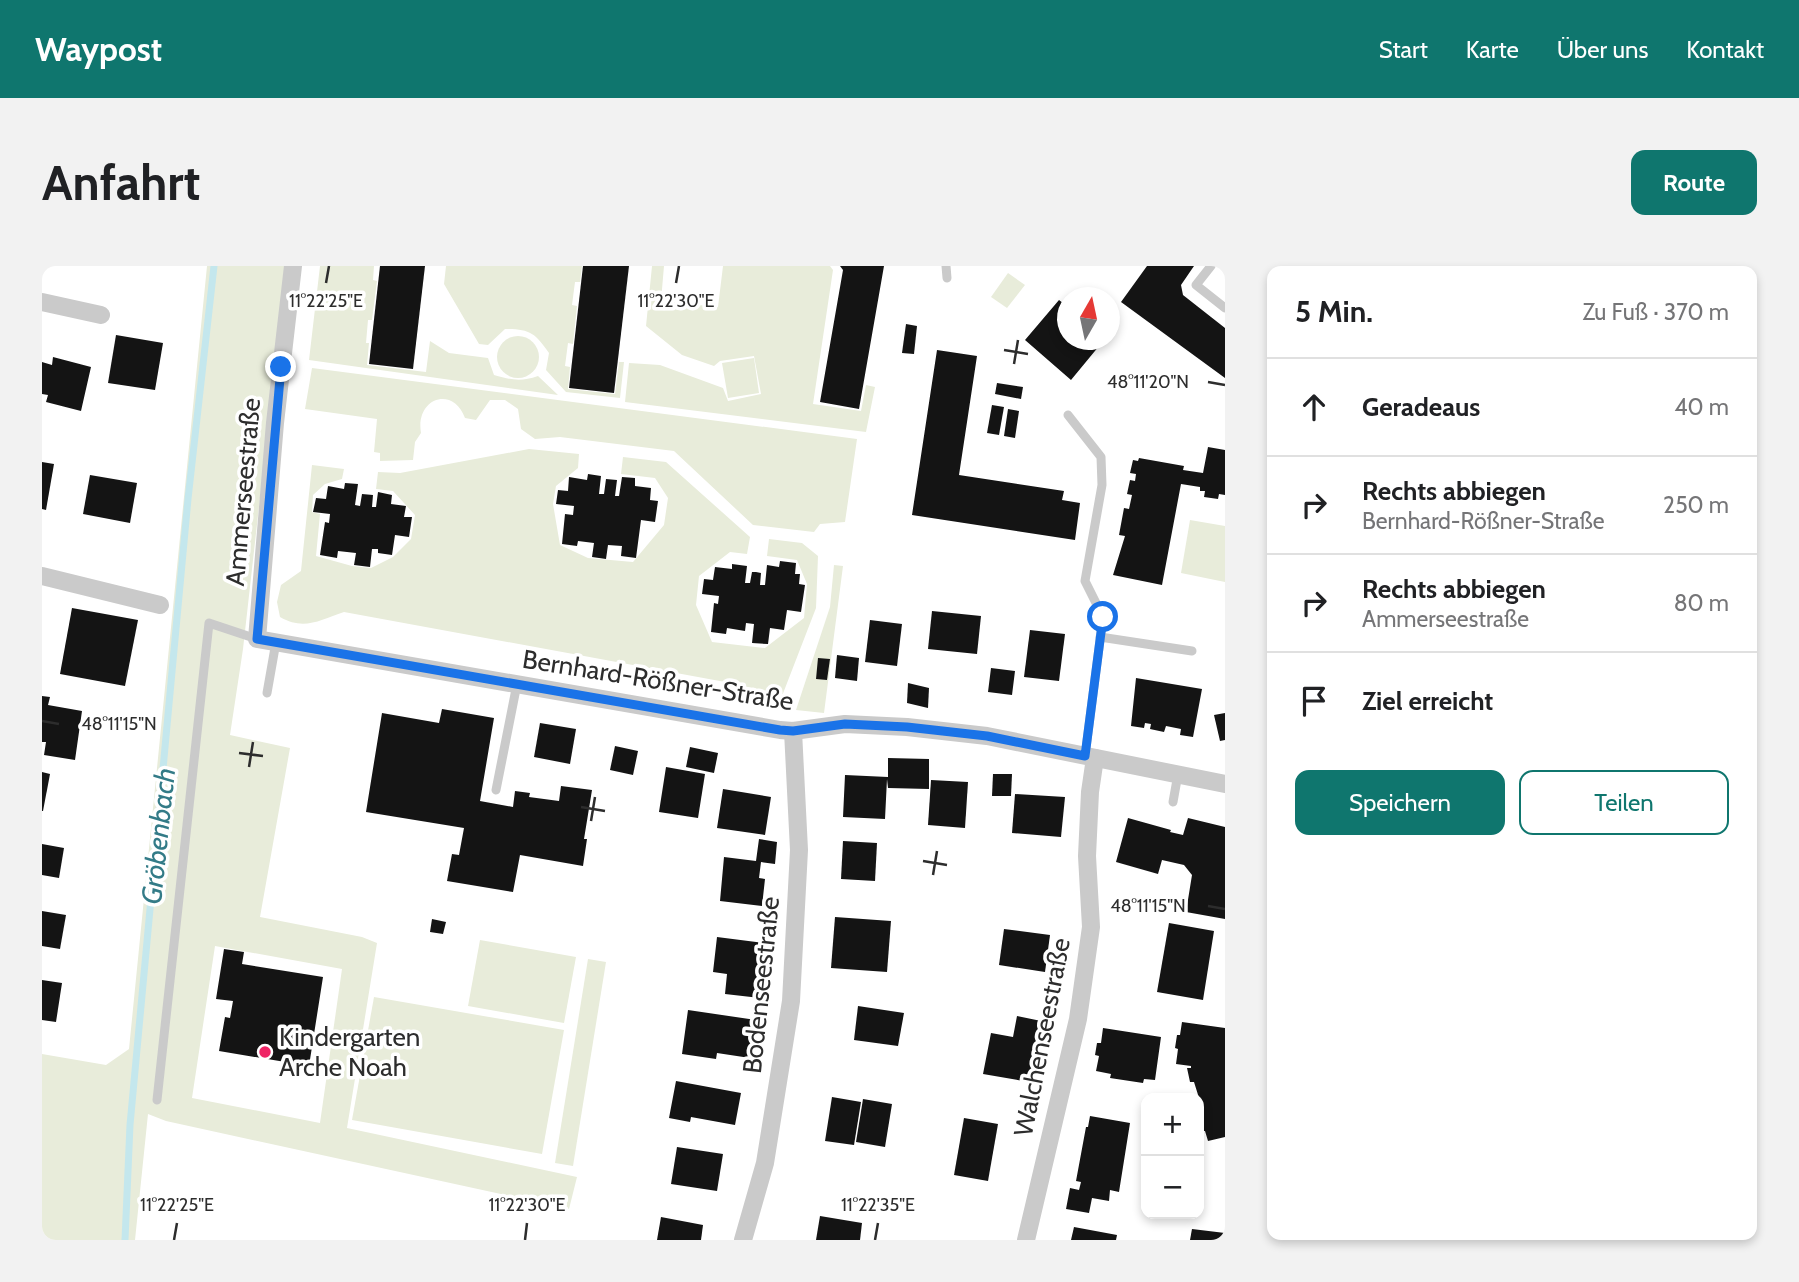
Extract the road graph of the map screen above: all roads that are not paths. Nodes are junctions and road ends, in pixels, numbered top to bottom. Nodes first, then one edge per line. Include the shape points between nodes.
1 (293, 266) edge
2 (946, 266) edge
3 (1211, 266) edge
4 (947, 278) dead end
5 (42, 302) edge
6 (1225, 308) edge
7 (101, 315) dead end
8 (1069, 415) dead end
9 (42, 576) edge
10 (160, 606) dead end
11 (1100, 637) junction
12 (257, 639) junction
13 (276, 642) junction
14 (1192, 651) dead end
15 (517, 684) junction
16 (267, 693) dead end
17 (793, 731) junction
18 (1090, 757) junction
19 (1178, 774) junction
20 (1225, 784) edge
21 (496, 790) dead end
22 (1173, 802) dead end
23 (157, 1100) dead end
24 (743, 1240) edge
25 (1026, 1240) edge

1 - 12 street, Ammerseestraße
2 - 4 lane
3 - 6 lane via 1196,285
5 - 7 street
8 - 11 lane via 1101,457 1102,485 1085,581 1103,617
9 - 10 street
11 - 14 lane
11 - 18 lane
12 - 13 street, Bernhard-Rößner-Straße
12 - 23 lane, Bernhard-Rößner-Straße via 209,623
13 - 15 street, Bernhard-Rößner-Straße
13 - 16 lane
15 - 17 street, Bernhard-Rößner-Straße
15 - 21 lane
17 - 18 street, Bernhard-Rößner-Straße via 845,724 907,727 987,736
17 - 24 street, Bodenseestraße via 799,850 791,1001 765,1163
18 - 19 street, Bernhard-Rößner-Straße
18 - 25 street, Walchenseestraße via 1087,856 1091,927 1078,1019
19 - 20 street, Bernhard-Rößner-Straße
19 - 22 lane

